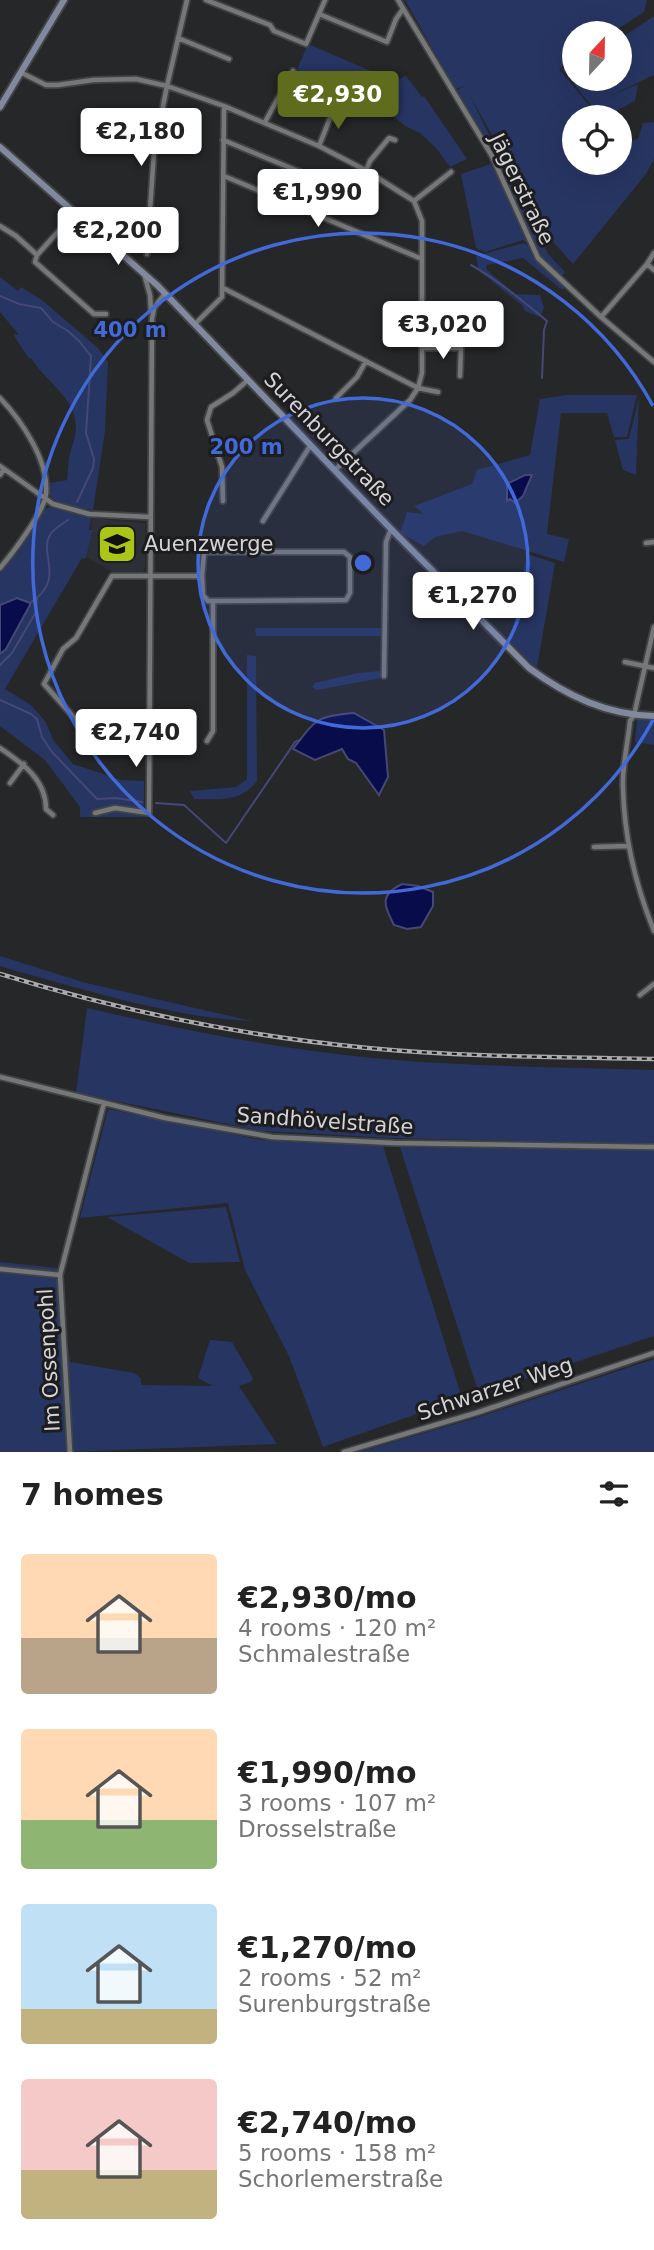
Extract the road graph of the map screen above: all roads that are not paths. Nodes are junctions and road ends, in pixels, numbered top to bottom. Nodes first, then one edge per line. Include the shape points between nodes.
1 (64, 0) edge
2 (187, 0) edge
3 (206, 0) edge
4 (325, 0) edge
5 (397, 0) edge
6 (403, 9) junction
7 (319, 14) junction
8 (178, 38) junction
9 (229, 59) dead end
10 (293, 71) dead end
11 (22, 73) junction
12 (167, 86) junction
13 (224, 106) junction
14 (0, 107) edge
15 (334, 108) dead end
16 (265, 122) junction
17 (223, 140) junction
18 (395, 140) dead end
19 (319, 146) junction
20 (0, 147) edge
21 (365, 170) junction
22 (451, 172) dead end
23 (224, 176) junction
24 (414, 201) junction
25 (76, 213) junction
26 (1, 229) edge
27 (654, 253) edge
28 (148, 254) dead end
29 (37, 255) junction
30 (422, 259) junction
31 (647, 264) junction
32 (654, 270) edge
33 (144, 273) junction
34 (223, 288) junction
35 (165, 293) junction
36 (106, 314) dead end
37 (601, 317) junction
38 (152, 319) junction
39 (195, 324) junction
40 (423, 348) junction
41 (366, 361) junction
42 (654, 362) edge
43 (460, 376) dead end
44 (248, 380) junction
45 (418, 388) junction
46 (438, 392) dead end
47 (0, 398) edge
48 (336, 398) dead end
49 (311, 445) junction
50 (2, 467) edge
51 (335, 470) junction
52 (0, 475) edge
53 (44, 499) junction
54 (223, 501) dead end
55 (150, 517) junction
56 (263, 521) dead end
57 (391, 529) junction
58 (654, 542) edge
59 (646, 543) dead end
60 (0, 568) edge
61 (151, 576) junction
62 (202, 576) junction
63 (213, 601) junction
64 (654, 627) edge
65 (625, 662) dead end
66 (645, 667) junction
67 (654, 668) edge
68 (384, 676) dead end
69 (634, 715) junction
70 (654, 716) edge
71 (149, 724) junction
72 (207, 741) dead end
73 (0, 748) edge
74 (24, 764) junction
75 (10, 783) dead end
76 (95, 813) dead end
77 (52, 815) dead end
78 (628, 846) junction
79 (594, 847) dead end
80 (654, 931) edge
81 (654, 984) edge
82 (640, 995) dead end
83 (0, 1077) edge
84 (104, 1103) junction
85 (654, 1147) edge
86 (0, 1269) edge
87 (60, 1275) junction
88 (654, 1353) edge
89 (69, 1452) edge
90 (344, 1452) edge

1 - 11 street
2 - 8 street
3 - 7 street via 306,44
4 - 7 street
5 - 6 street, Jägerstraße
6 - 7 street via 387,42
6 - 37 street, Jägerstraße via 492,156 537,258
8 - 9 street
8 - 12 street
10 - 16 street
11 - 12 street via 46,85 136,79
11 - 14 street
12 - 13 street
12 - 28 street via 154,152
13 - 16 street
13 - 17 street
15 - 19 street
16 - 19 street
17 - 21 street via 356,195
17 - 23 street
18 - 21 street via 389,138
19 - 21 street
20 - 25 street, Surenburgstraße
21 - 24 street
22 - 24 street
23 - 30 street
23 - 34 street
24 - 30 street via 422,221
25 - 29 street
25 - 33 street, Surenburgstraße
26 - 29 street
27 - 31 street
29 - 36 street via 35,262 94,314
30 - 40 street
31 - 32 street
31 - 37 street
33 - 35 street, Surenburgstraße
33 - 38 street
34 - 39 street via 222,297
34 - 41 street
35 - 38 street
35 - 39 street, Surenburgstraße
37 - 42 street, Jägerstraße
38 - 55 street
39 - 44 street, Surenburgstraße
40 - 43 street via 461,348
40 - 45 street
41 - 45 street
41 - 48 street
44 - 49 street, Surenburgstraße
44 - 54 street via 211,407 207,420 222,467
45 - 46 street
45 - 51 street
47 - 53 street via 37,453 46,483
49 - 51 street, Surenburgstraße
49 - 56 street
50 - 52 street
50 - 53 street
51 - 57 street, Surenburgstraße
53 - 55 street via 75,512
53 - 60 street
55 - 61 street
57 - 68 street via 386,542
57 - 69 street, Surenburgstraße via 529,668 575,697
58 - 59 street
61 - 62 street
61 - 71 street
61 - 71 street via 112,576 44,684 87,732 119,733 129,724
62 - 63 street via 202,595
62 - 63 street via 202,557 208,552 344,552 350,557 346,600
63 - 72 street via 213,731
64 - 66 street
65 - 66 street
66 - 67 street
66 - 69 street
69 - 70 street, Surenburgstraße
69 - 78 street via 622,785
71 - 76 street via 149,813 115,808
73 - 74 street
74 - 75 street
74 - 77 street via 37,779
78 - 79 street
78 - 80 street
81 - 82 street
83 - 84 street, Sandhövelstraße
84 - 85 street, Sandhövelstraße via 272,1137
84 - 87 street, Im Ossenpohl
86 - 87 street
87 - 89 street, Im Ossenpohl
88 - 90 street, Schwarzer Weg

